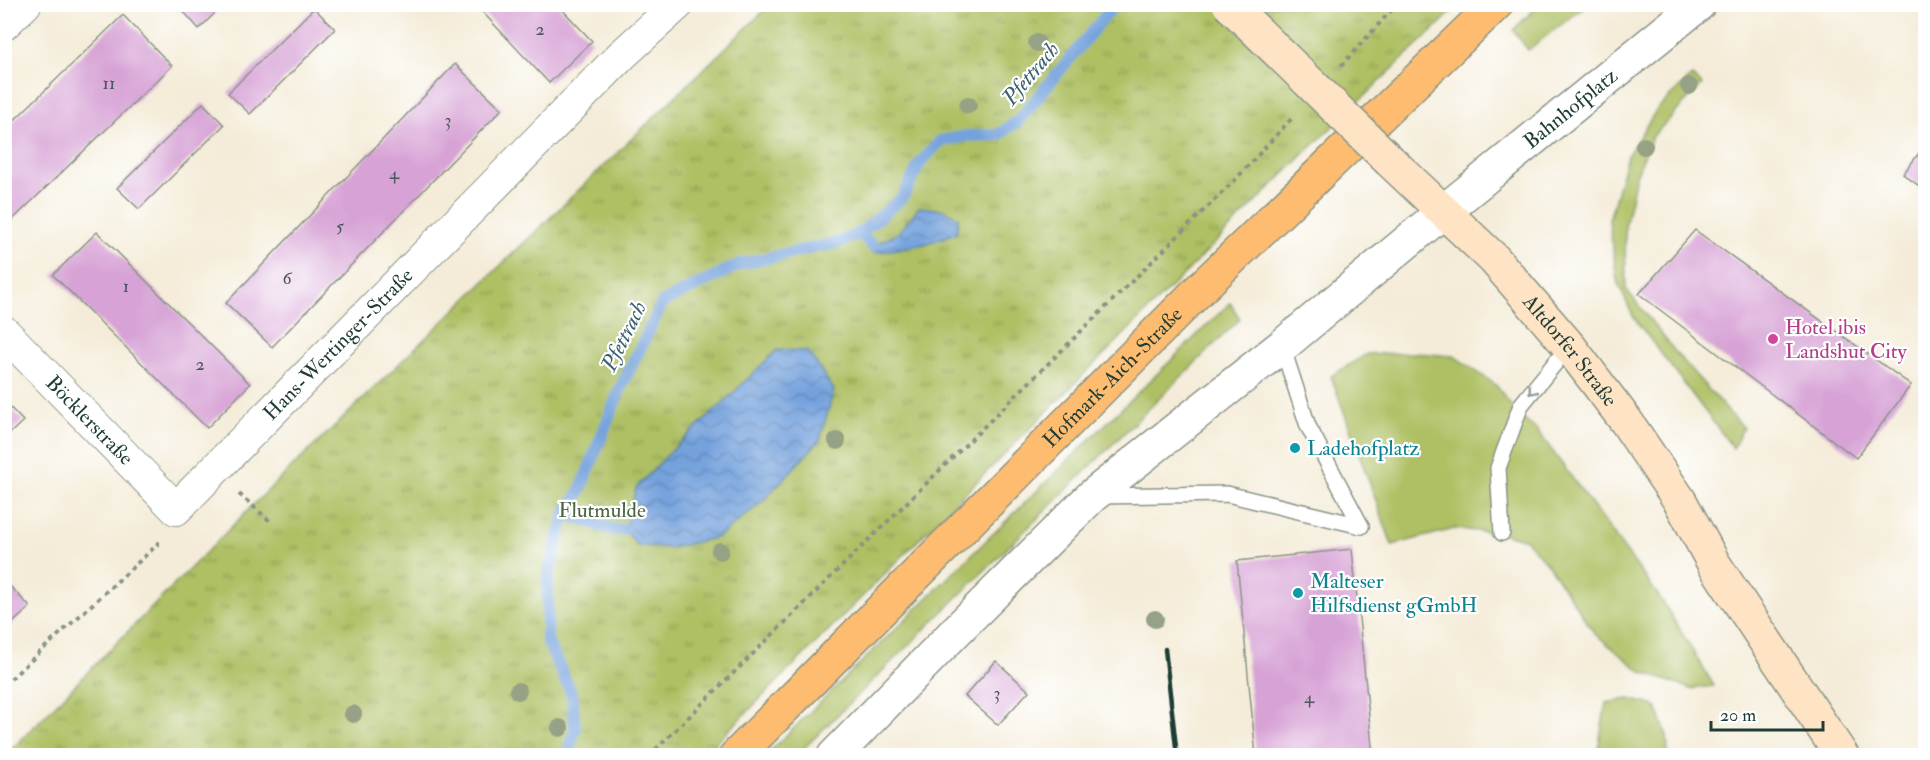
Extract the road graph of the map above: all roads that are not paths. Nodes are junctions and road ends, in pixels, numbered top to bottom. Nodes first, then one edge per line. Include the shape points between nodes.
1 (25, 4) edge
2 (678, 4) edge
3 (1229, 4) edge
4 (1496, 4) edge
5 (1699, 4) edge
6 (4, 24) edge
7 (1444, 211) junction
8 (4, 332) edge
9 (1282, 346) junction
10 (1569, 346) junction
11 (1092, 496) junction
12 (176, 509) joint
13 (1502, 533) dead end
14 (736, 756) edge
15 (834, 756) edge
16 (1842, 756) edge

1 - 6 street
2 - 12 street, Hans-Wertinger-Straße via 622,55
3 - 7 main road, Altdorfer Straße, bridge
4 - 14 main road, Hofmark-Aich-Straße via 1200,289
5 - 7 street, Bahnhofplatz
7 - 9 street
7 - 10 main road, Altdorfer Straße via 1494,259
8 - 12 street, Böcklerstraße
9 - 11 street
9 - 11 lane via 1308,426 1361,526 1227,494
10 -> 13 lane via 1517,414 1498,468
10 - 16 main road, Altdorfer Straße via 1674,492 1714,564
11 - 15 street

